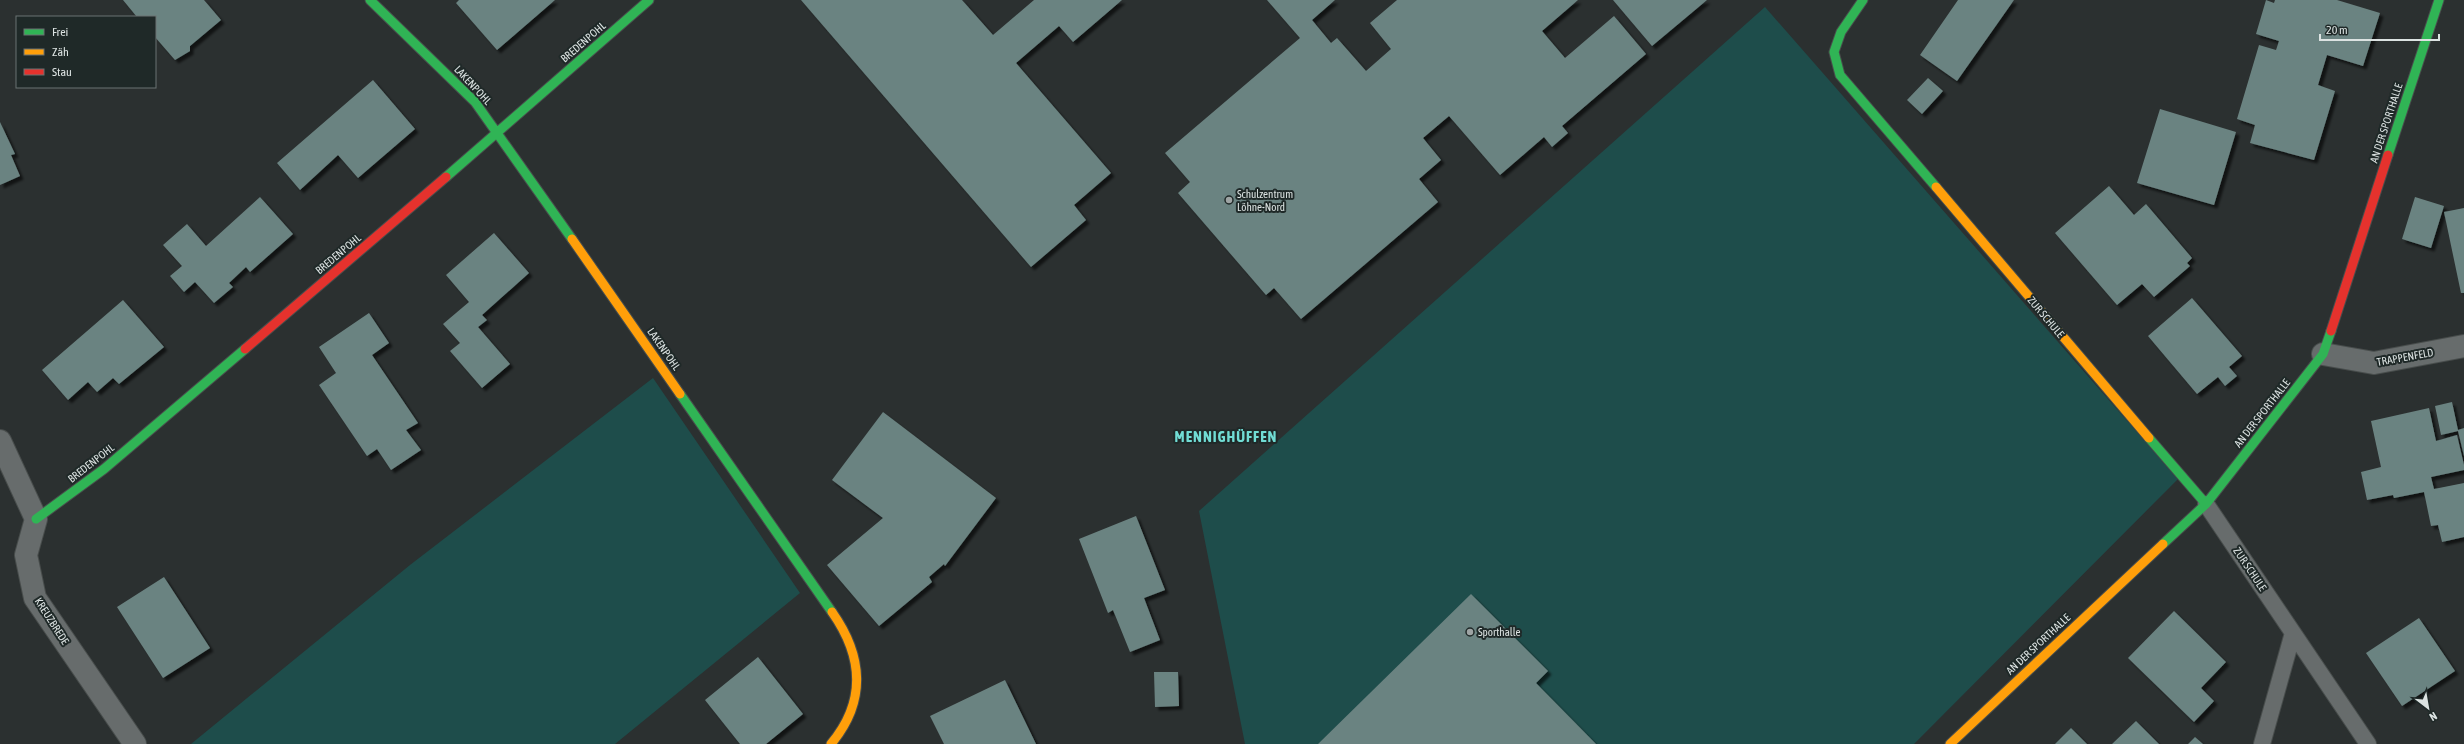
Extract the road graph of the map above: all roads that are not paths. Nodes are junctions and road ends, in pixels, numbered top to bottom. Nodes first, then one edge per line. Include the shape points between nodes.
1 (370, 0) edge
2 (649, 0) edge
3 (1863, 0) edge
4 (2439, 0) edge
5 (498, 133) junction
6 (2464, 346) edge
7 (2323, 354) junction
8 (0, 441) edge
9 (2206, 504) junction
10 (36, 519) junction
11 (2293, 633) junction
12 (135, 744) edge
13 (831, 744) edge
14 (1950, 744) edge
15 (2262, 744) edge
16 (2368, 744) edge

1 - 5 street, LAKENPOHL via 475,102
2 - 5 street, BREDENPOHL
3 - 9 street, ZUR SCHULE via 1841,32 1834,52 1840,75
4 - 7 street, AN DER SPORTHALLE
5 - 10 street, BREDENPOHL via 104,469
5 - 13 street, LAKENPOHL via 845,631 856,664 856,695 841,734
6 - 7 street, TRAPPENFELD via 2374,363
7 - 9 street, AN DER SPORTHALLE
8 - 10 street
9 - 11 lane, ZUR SCHULE
9 - 14 street, AN DER SPORTHALLE
10 - 12 street, KREUZBREDE via 26,555 35,598
11 - 15 lane
11 - 16 lane, ZUR SCHULE

